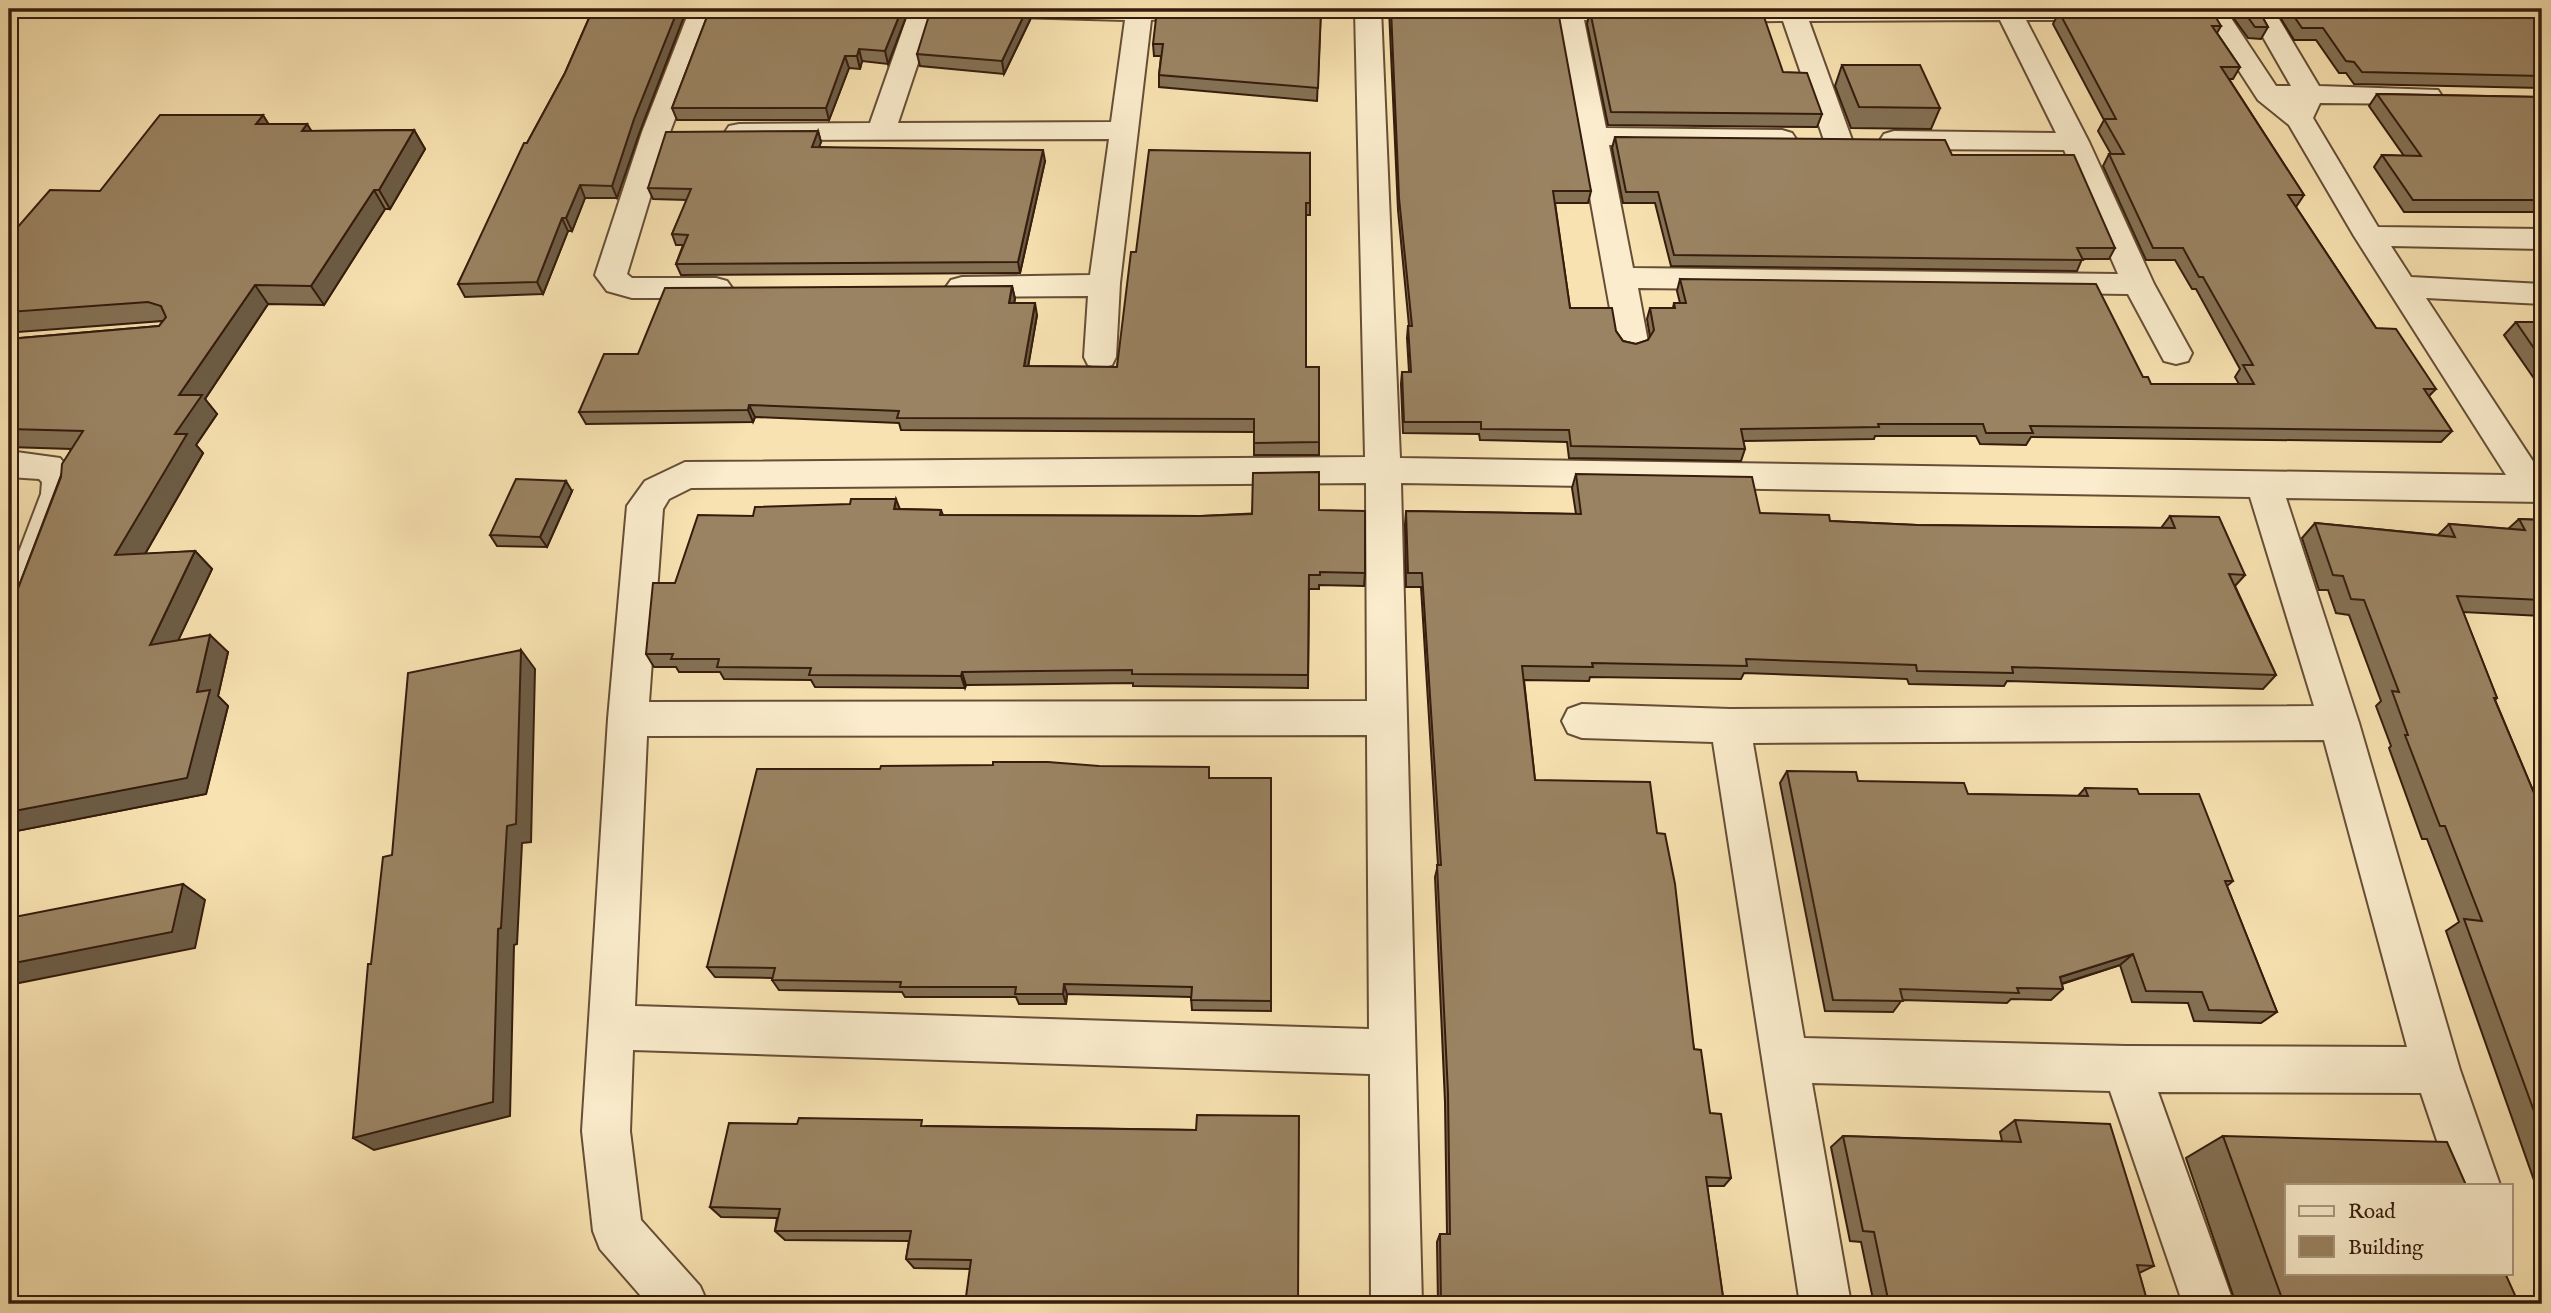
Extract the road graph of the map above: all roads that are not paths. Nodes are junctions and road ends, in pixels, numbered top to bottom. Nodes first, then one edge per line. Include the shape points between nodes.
1 (677, 9) edge
2 (703, 9) edge
3 (722, 9) edge
4 (923, 9) edge
5 (1016, 9) edge
6 (1368, 9) edge
7 (1500, 9) edge
8 (2212, 9) edge
9 (2260, 9) edge
10 (1854, 12) edge
11 (2095, 12) edge
12 (1139, 13) junction
13 (1191, 13) edge
14 (1570, 13) junction
15 (1662, 14) edge
16 (1689, 14) edge
17 (1794, 15) junction
18 (2010, 15) junction
19 (2460, 97) edge
20 (2305, 107) junction
21 (1125, 130) junction
22 (881, 131) junction
23 (683, 132) junction
24 (1591, 136) junction
25 (1838, 140) junction
26 (2075, 142) junction
27 (2369, 236) junction
28 (2542, 239) edge
29 (1622, 278) junction
30 (1104, 283) junction
31 (2138, 284) junction
32 (938, 287) edge
33 (2402, 287) junction
34 (743, 288) edge
35 (2542, 293) edge
36 (1632, 342) edge
37 (2176, 352) dead end
38 (1100, 357) dead end
39 (9, 464) edge
40 (1383, 470) junction
41 (2264, 485) junction
42 (2537, 489) edge
43 (9, 626) edge
44 (1387, 718) junction
45 (628, 719) junction
46 (1582, 720) dead end
47 (2339, 723) junction
48 (1730, 726) junction
49 (610, 1027) junction
50 (1393, 1052) junction
51 (1786, 1060) junction
52 (2126, 1069) junction
53 (2437, 1070) junction
54 (2476, 1184) edge
55 (682, 1304) edge
56 (1397, 1304) edge
57 (1825, 1304) edge
58 (2208, 1304) edge

1 - 2 street
2 - 3 street
2 - 23 street
4 - 22 street
5 - 12 street
6 - 40 street
7 - 14 street
8 - 20 street via 2268,94
9 - 20 street
10 - 17 street
10 - 18 street
11 - 18 street
12 - 13 street
12 - 21 street
14 - 15 street
14 - 24 street
16 - 17 street
17 - 25 street
18 - 26 street
19 - 20 street
20 - 27 street
21 - 22 street
21 - 30 street
22 - 23 street
23 - 34 street via 611,275 618,284 632,288
24 - 25 street
24 - 29 street
25 - 26 street
26 - 31 street
27 - 28 street
27 - 33 street
29 - 31 street
29 - 36 street
30 - 32 street
30 - 38 street
31 - 37 street
33 - 35 street
33 - 42 street
39 - 43 street via 48,467 60,478 60,494
40 - 41 street
40 - 44 street
40 - 45 street via 685,475 657,490 645,506
41 - 42 street
41 - 47 street
44 - 45 street
44 - 50 street
45 - 49 street
46 - 48 street
47 - 48 street
47 - 53 street
48 - 51 street
49 - 50 street
49 - 55 street via 606,1131 618,1231
50 - 56 street
51 - 52 street
51 - 57 street
52 - 53 street
52 - 58 street
53 - 54 street

